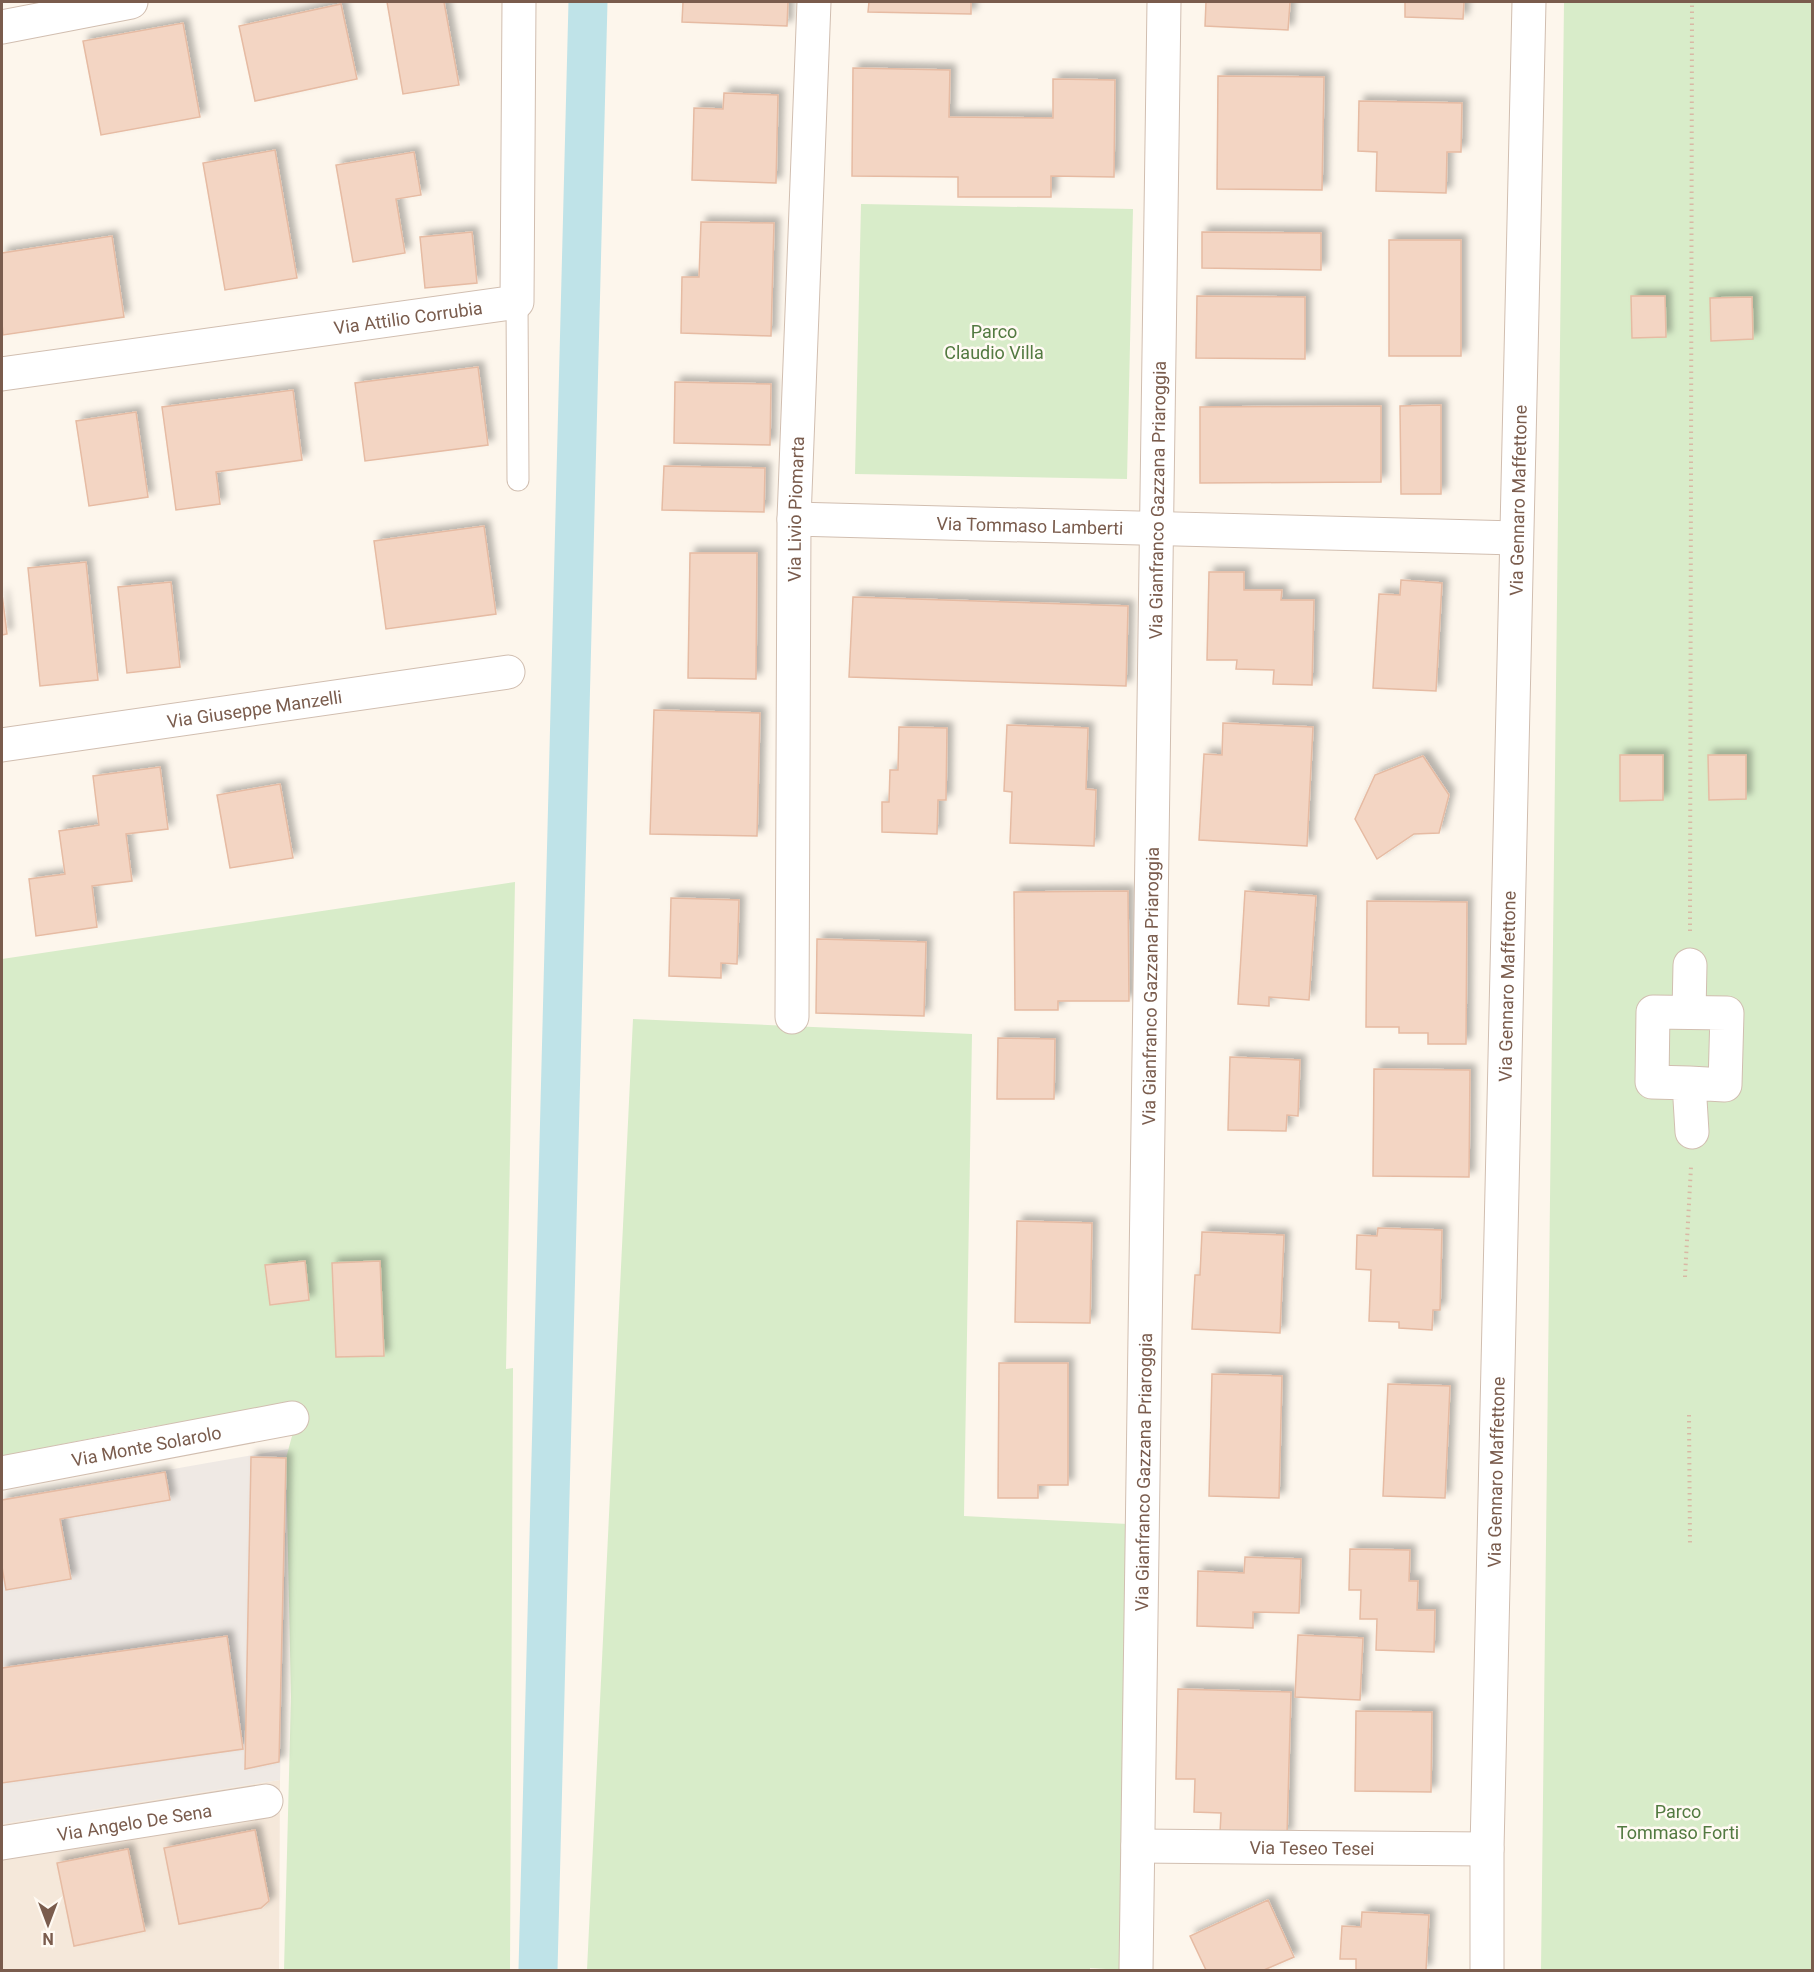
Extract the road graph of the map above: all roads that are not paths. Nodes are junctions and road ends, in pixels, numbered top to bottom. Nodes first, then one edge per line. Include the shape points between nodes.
1 (131, 2) edge
2 (519, 2) edge
3 (814, 2) edge
4 (1164, 2) edge
5 (1528, 2) edge
6 (2, 27) edge
7 (517, 302) junction
8 (2, 374) edge
9 (518, 480) dead end
10 (794, 519) junction
11 (1156, 528) junction
12 (1516, 538) junction
13 (508, 672) dead end
14 (2, 745) edge
15 (1690, 965) road end
16 (1689, 1012) junction
17 (792, 1017) dead end
18 (1689, 1083) junction
19 (1692, 1132) road end
20 (292, 1418) dead end
21 (2, 1473) edge
22 (266, 1801) dead end
23 (2, 1843) edge
24 (1138, 1846) junction
25 (1487, 1849) junction
26 (1136, 1971) edge
27 (1487, 1971) edge

1 - 6 street
2 - 7 street
3 - 10 street, Via Livio Piomarta
4 - 11 street, Via Gianfranco Gazzana Priaroggia
5 - 12 street, Via Gennaro Maffettone
7 - 8 street, Via Attilio Corrubia
7 - 9 lane
10 - 11 street, Via Tommaso Lamberti
10 - 17 street, Via Livio Piomarta
11 - 12 street, Via Tommaso Lamberti
11 - 24 street, Via Gianfranco Gazzana Priaroggia
12 - 25 street, Via Gennaro Maffettone
13 - 14 street, Via Giuseppe Manzelli
15 - 16 street
16 - 18 street via 1653,1012 1652,1082
16 - 18 street via 1727,1013 1725,1084
18 - 19 street
20 - 21 street, Via Monte Solarolo
22 - 23 street, Via Angelo De Sena
24 - 25 street, Via Teseo Tesei
24 - 26 street, Via Gianfranco Gazzana Priaroggia
25 - 27 street, Via Gennaro Maffettone

